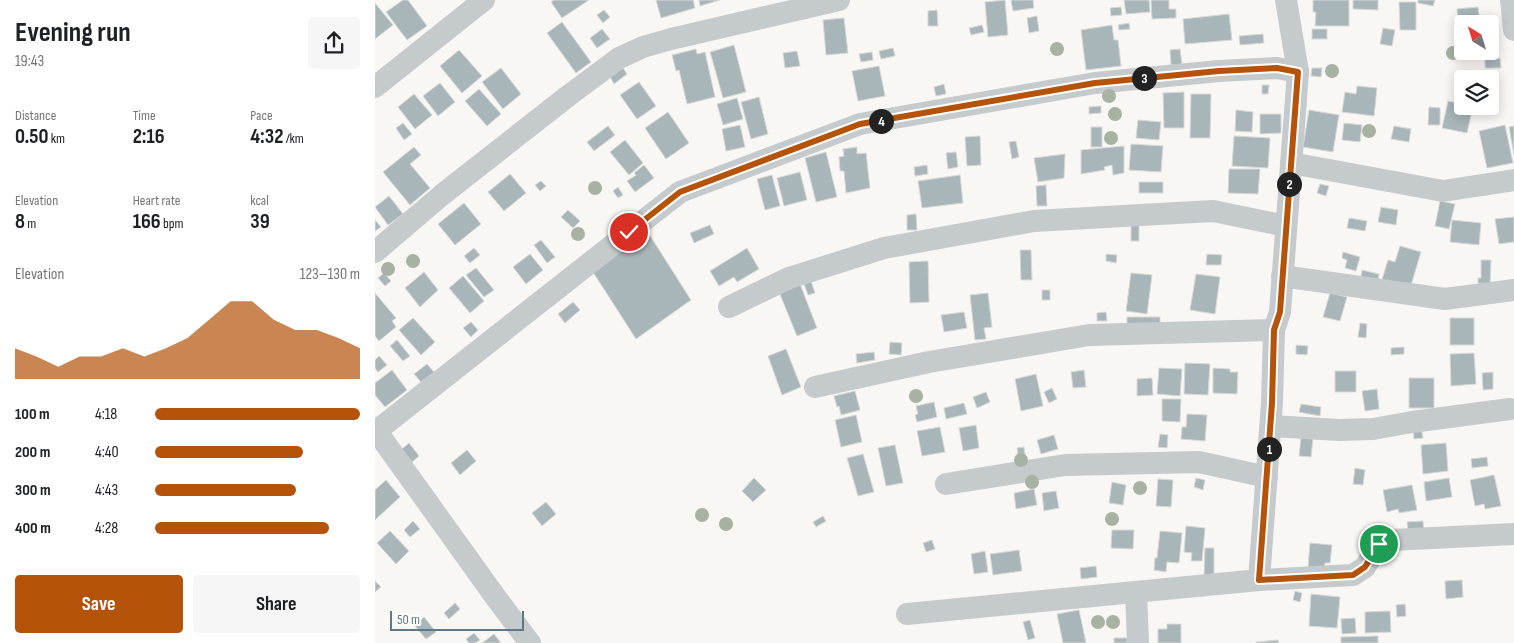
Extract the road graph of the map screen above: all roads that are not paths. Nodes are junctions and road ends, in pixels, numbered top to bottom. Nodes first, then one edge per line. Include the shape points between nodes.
1 (484, 0) edge
2 (839, 0) edge
3 (1286, 0) edge
4 (1511, 0) edge
5 (1514, 30) edge
6 (1298, 72) junction
7 (375, 87) edge
8 (1291, 163) junction
9 (1514, 180) edge
10 (1286, 226) junction
11 (375, 252) edge
12 (1282, 276) junction
13 (1514, 290) edge
14 (729, 307) dead end
15 (1274, 330) junction
16 (815, 387) dead end
17 (1510, 409) dead end
18 (1271, 426) junction
19 (375, 431) edge
20 (1267, 477) junction
21 (946, 484) dead end
22 (1514, 534) edge
23 (1259, 580) junction
24 (1136, 592) junction
25 (907, 614) dead end
26 (530, 643) edge
27 (1138, 643) edge

1 - 7 street
2 - 11 street via 671,39 619,58 443,194
3 - 6 street
4 - 5 street
6 - 8 street
6 - 19 street via 1277,68 1219,71 1086,85 860,124 680,192
8 - 9 street via 1429,189
8 - 10 street
10 - 12 street
10 - 14 street via 1213,211 1034,221 884,248 789,278
12 - 13 street via 1445,299
12 - 15 street via 1280,312
15 - 16 street via 1089,335 929,362
15 - 18 street
17 - 18 street via 1373,429
18 - 20 street
19 - 26 street
20 - 21 street via 1199,462 1065,465
20 - 23 street
22 - 23 street via 1392,540 1379,544 1365,567 1353,575
23 - 24 street
24 - 25 street
24 - 27 street

